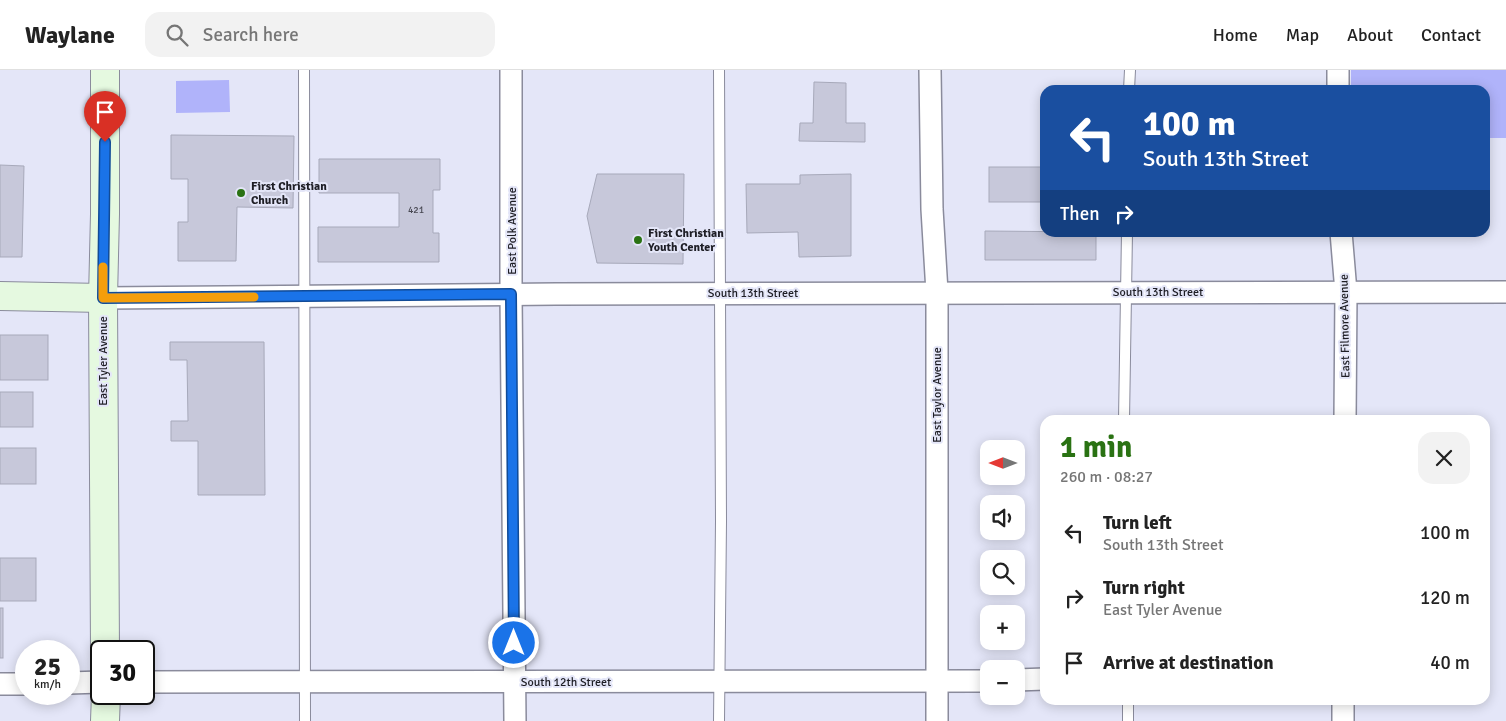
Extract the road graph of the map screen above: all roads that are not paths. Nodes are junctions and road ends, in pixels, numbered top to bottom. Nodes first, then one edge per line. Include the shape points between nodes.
1 (104, 70) edge
2 (304, 70) edge
3 (511, 70) edge
4 (719, 70) edge
5 (930, 70) edge
6 (1130, 70) edge
7 (1338, 70) edge
8 (1129, 85) edge
9 (1338, 85) edge
10 (1127, 237) edge
11 (1341, 237) edge
12 (937, 292) junction
13 (1126, 292) junction
14 (1346, 292) junction
15 (1506, 292) edge
16 (511, 294) junction
17 (719, 294) junction
18 (0, 296) edge
19 (306, 297) junction
20 (103, 298) junction
21 (1124, 415) edge
22 (1345, 415) edge
23 (105, 640) edge
24 (1040, 679) edge
25 (1025, 680) edge
26 (980, 681) edge
27 (155, 682) edge
28 (305, 682) junction
29 (514, 682) junction
30 (718, 682) junction
31 (937, 682) junction
32 (0, 684) edge
33 (15, 684) edge
34 (106, 705) edge
35 (1128, 705) edge
36 (1343, 705) edge
37 (105, 721) edge
38 (305, 721) edge
39 (515, 721) edge
40 (718, 721) edge
41 (937, 721) edge
42 (1128, 721) edge
43 (1343, 721) edge

1 - 20 main road, East Tyler Avenue
2 - 19 lane
3 - 16 street, East Polk Avenue
4 - 17 lane
5 - 12 street, East Taylor Avenue
6 - 8 lane
7 - 9 street
10 - 13 lane
11 - 14 street, East Filmore Avenue
12 - 13 street, South 13th Street
12 - 17 street, South 13th Street
12 - 31 street, East Taylor Avenue
13 - 14 street, South 13th Street
13 - 21 lane
14 - 15 street, South 13th Street
14 - 22 street, East Filmore Avenue
16 - 17 street, South 13th Street
16 - 19 street, South 13th Street
16 - 29 street, East Polk Avenue
17 - 30 lane via 721,521
18 - 20 main road, South 13th Street
19 - 20 street, South 13th Street
19 - 28 lane
20 - 23 main road, East Tyler Avenue
24 - 25 street
26 - 31 street, South 12th Street
27 - 28 street, South 12th Street
28 - 29 street, South 12th Street
28 - 38 lane
29 - 30 street, South 12th Street
29 - 39 street, East Polk Avenue
30 - 31 street, South 12th Street
30 - 40 lane
31 - 41 street, East Taylor Avenue
32 - 33 street
34 - 37 main road
35 - 42 lane
36 - 43 street

